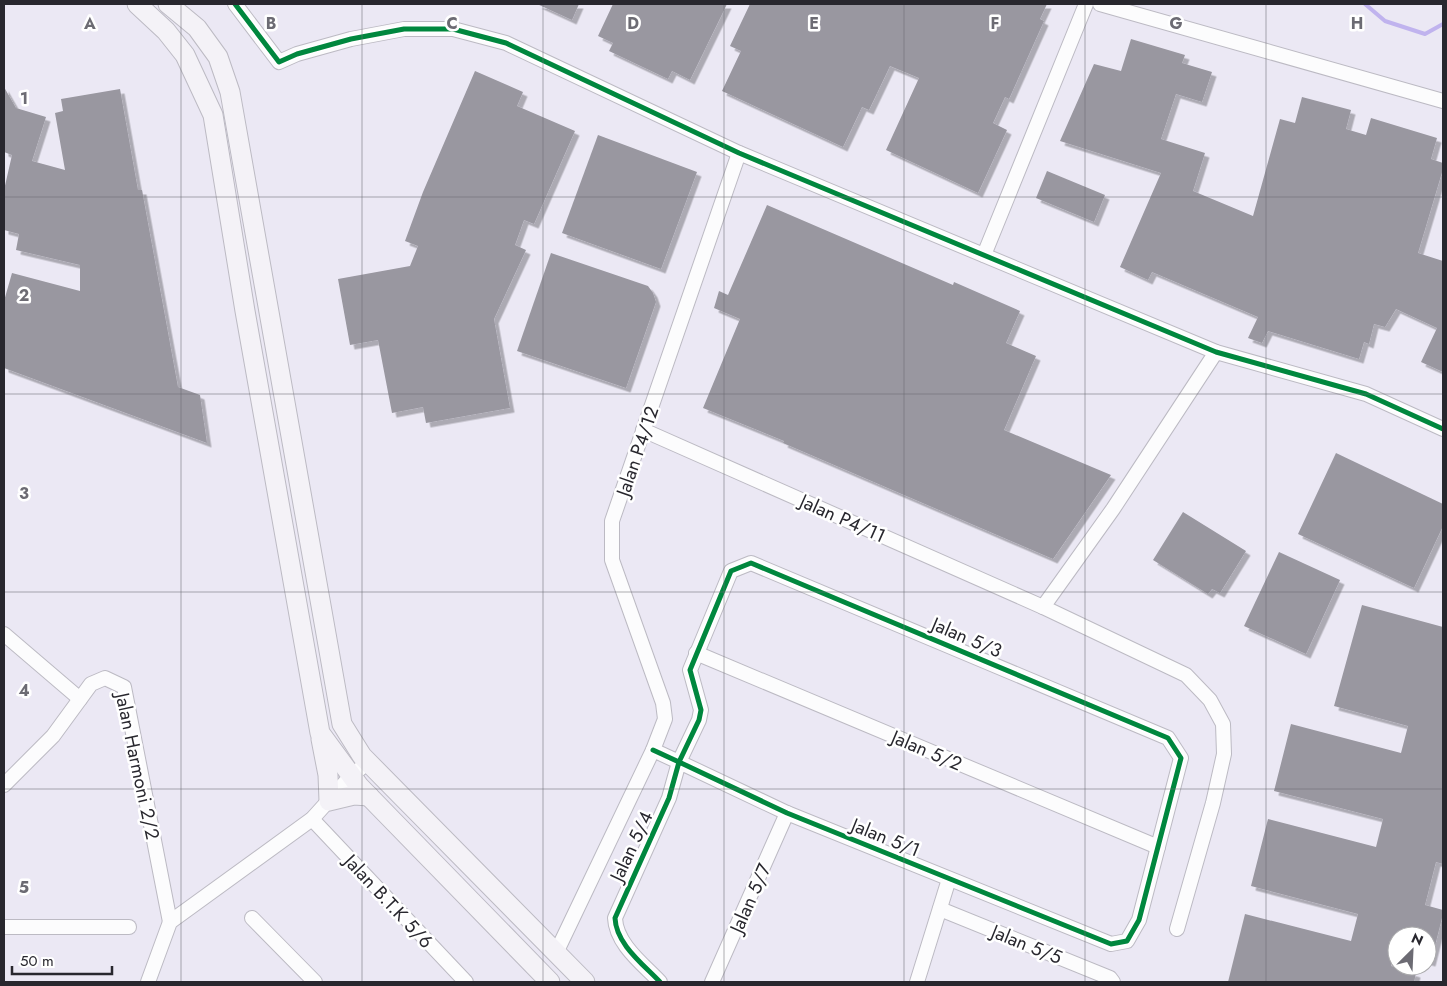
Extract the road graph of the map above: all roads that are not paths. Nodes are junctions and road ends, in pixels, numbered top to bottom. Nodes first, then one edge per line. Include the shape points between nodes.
1 (137, 4) edge
2 (168, 4) edge
3 (235, 4) edge
4 (1086, 4) edge
5 (1100, 4) edge
6 (1443, 101) edge
7 (739, 153) junction
8 (984, 255) junction
9 (1216, 352) junction
10 (1443, 429) edge
11 (643, 430) junction
12 (1043, 606) junction
13 (4, 634) edge
14 (696, 652) junction
15 (80, 699) junction
16 (320, 733) junction
17 (653, 750) junction
18 (368, 762) junction
19 (679, 762) junction
20 (350, 776) junction
21 (4, 785) edge
22 (369, 796) junction
23 (329, 801) junction
24 (787, 813) junction
25 (312, 819) junction
26 (1158, 847) junction
27 (949, 879) junction
28 (940, 909) junction
29 (252, 918) dead end
30 (170, 922) junction
31 (4, 927) edge
32 (129, 927) dead end
33 (1177, 929) dead end
34 (1111, 944) joint
35 (556, 953) junction
36 (148, 982) edge
37 (315, 982) edge
38 (466, 982) edge
39 (550, 982) edge
40 (585, 982) edge
41 (660, 982) edge
42 (712, 982) edge
43 (917, 982) edge
44 (1112, 982) edge

1 - 16 street via 166,31 185,55 213,115
2 - 18 street via 197,28 218,57 230,92 342,724
3 - 7 street via 279,62 351,38 404,29 453,29 506,43
4 - 8 street
5 - 6 street
7 - 8 street
7 - 11 street, Jalan P4/12
8 - 9 street
9 - 10 street via 1373,396
9 - 12 street via 1113,509
11 - 12 street, Jalan P4/11
11 - 17 street, Jalan P4/12 via 612,521 612,560 664,703 665,719
12 - 33 street, Jalan P4/11 via 1186,675 1210,700 1223,724 1224,754
13 - 15 street
14 - 19 street, Jalan 5/3 via 690,670 700,710 699,720
14 - 26 street, Jalan 5/2
14 - 26 street, Jalan 5/3 via 731,571 751,563 1160,734 1168,738 1181,758
15 - 21 street, Jalan Harmoni 2/2 via 53,736
15 - 30 street, Jalan Harmoni 2/2 via 91,684 106,678 124,687
16 - 20 street
16 - 23 street
17 - 19 street, Jalan 5/1
17 - 35 street, Jalan P4/12
18 - 20 street
18 - 35 street
19 - 24 street, Jalan 5/1
19 - 41 street, Jalan 5/4 via 669,798 615,918 615,930 622,942
20 - 22 street
20 - 23 street
22 - 23 street via 354,795
22 - 39 street
23 - 25 street
24 - 27 street, Jalan 5/1
24 - 42 street, Jalan 5/7
25 - 30 street
25 - 38 street, Jalan B.T.K 5/6
26 - 34 street, Jalan 5/3 via 1139,920 1127,941
27 - 28 street
27 - 34 street, Jalan 5/1
28 - 43 street
28 - 44 street, Jalan 5/5 via 1110,978
29 - 37 street
30 - 36 street
31 - 32 street
35 - 40 street

